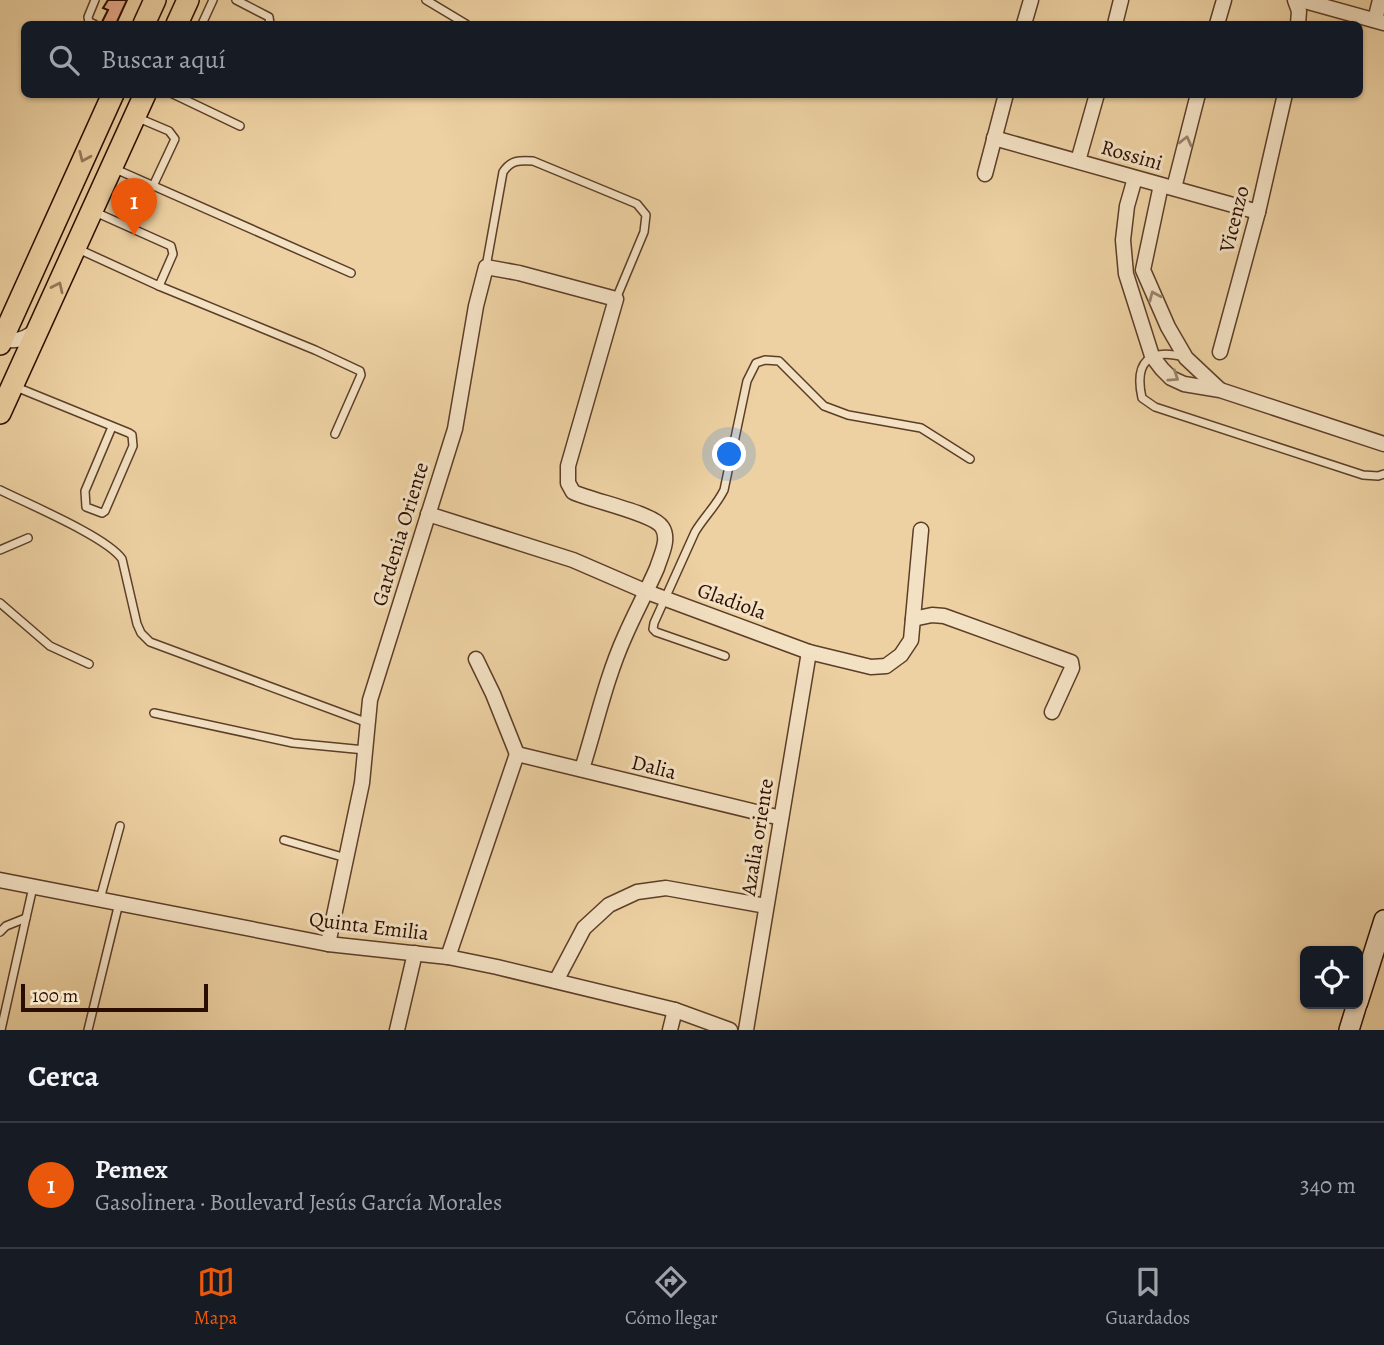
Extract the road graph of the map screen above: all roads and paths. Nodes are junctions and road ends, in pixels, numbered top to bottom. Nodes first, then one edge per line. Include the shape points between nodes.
1 (95, 0) edge
2 (188, 0) edge
3 (213, 0) edge
4 (236, 0) edge
5 (426, 0) edge
6 (1031, 0) edge
7 (1121, 0) edge
8 (1224, 0) edge
9 (1295, 0) edge
10 (1301, 0) edge
11 (1380, 0) edge
12 (89, 21) edge
13 (178, 21) edge
14 (205, 21) edge
15 (270, 21) edge
16 (461, 21) edge
17 (1025, 21) edge
18 (1116, 21) edge
19 (1218, 21) edge
20 (1298, 21) edge
21 (1379, 21) edge
22 (111, 98) edge
23 (143, 98) edge
24 (181, 98) edge
25 (1005, 98) edge
26 (1096, 98) edge
27 (1197, 98) edge
28 (1284, 98) edge
29 (135, 117) junction
30 (240, 126) dead end
31 (994, 138) junction
32 (1078, 161) junction
33 (113, 168) junction
34 (985, 174) dead end
35 (1135, 178) junction
36 (153, 186) junction
37 (1168, 186) junction
38 (93, 211) junction
39 (1258, 212) junction
40 (76, 248) junction
41 (486, 267) junction
42 (1143, 270) junction
43 (351, 273) dead end
44 (1126, 274) junction
45 (159, 286) junction
46 (616, 299) junction
47 (39, 325) junction
48 (1, 341) edge
49 (1220, 352) dead end
50 (1152, 356) junction
51 (1186, 358) junction
52 (12, 386) junction
53 (1220, 390) junction
54 (0, 413) edge
55 (112, 427) junction
56 (335, 434) dead end
57 (1384, 444) edge
58 (970, 459) dead end
59 (1384, 474) edge
60 (0, 491) edge
61 (428, 514) junction
62 (921, 530) dead end
63 (28, 538) dead end
64 (0, 550) edge
65 (647, 592) junction
66 (663, 598) junction
67 (0, 603) edge
68 (913, 620) junction
69 (809, 652) junction
70 (725, 656) dead end
71 (476, 659) dead end
72 (89, 664) dead end
73 (1052, 712) dead end
74 (154, 713) dead end
75 (369, 723) junction
76 (365, 750) junction
77 (517, 754) junction
78 (582, 769) junction
79 (781, 818) junction
80 (120, 826) dead end
81 (284, 840) dead end
82 (346, 858) junction
83 (0, 880) edge
84 (33, 887) junction
85 (99, 900) junction
86 (119, 904) junction
87 (766, 906) junction
88 (26, 918) junction
89 (1384, 920) edge
90 (0, 932) edge
91 (328, 944) junction
92 (415, 953) junction
93 (448, 957) junction
94 (556, 981) junction
95 (1363, 985) edge
96 (1356, 1009) edge
97 (675, 1010) junction
98 (1, 1030) edge
99 (88, 1030) edge
100 (397, 1030) edge
101 (670, 1030) edge
102 (730, 1030) edge
103 (746, 1030) edge
104 (1349, 1030) edge

1 - 12 lane
2 - 13 main road
3 - 14 lane
4 - 15 lane via 269,16
5 - 16 lane
6 - 17 street
7 - 18 street
8 - 19 street
9 - 20 street
10 - 21 street
11 - 21 street
22 -> 48 main road
23 - 29 main road
24 - 30 lane
25 - 31 street
26 - 32 street
37 -> 27 street
28 - 39 street, Vicenzo
29 - 33 main road
29 - 36 lane via 169,131 175,139
31 - 32 street, Rossini
31 - 34 street
32 - 35 street, Rossini
33 - 36 lane
33 - 38 main road
35 - 37 street, Rossini
35 - 44 street via 1123,240
36 - 43 lane
37 - 39 street, Rossini
37 - 42 street
38 - 40 main road
38 - 45 lane via 171,246 173,254
39 - 49 street, Vicenzo
40 - 45 lane
47 -> 40 main road
41 - 46 street
41 - 46 lane via 503,172 518,160 533,161 637,204 646,215 644,232
41 - 61 street, Gardenia Oriente via 455,429
42 - 44 street
51 -> 42 street
44 - 50 street
45 - 56 lane via 359,371
46 - 65 street via 568,466 568,483 573,492 587,499 650,517 661,525 666,536
47 - 48 street via 23,339
47 - 52 main road
50 - 51 lane via 1166,353
50 -> 53 street via 1171,378
50 - 59 lane via 1138,382 1142,398 1155,407 1363,475
51 - 53 street
52 - 54 main road
52 - 55 lane
53 - 57 street
55 - 55 lane via 85,491 86,507 102,513 133,446 132,435
58 - 66 lane via 921,428 824,406 779,361 756,363 747,381 724,490 702,519
60 - 75 lane via 116,550 137,624 150,642
61 - 65 street, Gladiola via 537,547
61 - 75 street, Gardenia Oriente via 370,700
62 - 68 street, Gladiola
63 - 64 lane
65 - 66 street, Gladiola
65 - 78 street via 624,637
66 - 69 street, Gladiola
66 - 70 lane via 654,623 656,632
67 - 72 lane via 50,646
68 - 69 street, Gladiola via 911,640 886,666 871,667
68 - 73 street via 944,616 1071,662
69 - 79 street, Azalia oriente
71 - 77 street
74 - 76 lane via 293,743
75 - 76 street, Gardenia Oriente
76 - 82 street, Gardenia Oriente
77 - 78 street, Dalia
77 - 93 street
78 - 79 street, Dalia
79 - 87 street, Azalia oriente
80 - 85 lane
81 - 82 lane
82 - 91 street, Gardenia Oriente
83 - 84 street, Quinta Emilia
84 - 85 street, Quinta Emilia
84 - 88 lane
85 - 86 street, Quinta Emilia
86 - 91 street, Quinta Emilia
86 - 99 lane
87 - 94 street via 666,888 637,891 609,905 584,928
87 - 103 street, Azalia oriente
88 - 90 lane
88 - 98 lane
89 - 95 main road
91 - 92 street, Quinta Emilia
92 - 93 street, Quinta Emilia
92 - 100 street
93 - 94 street, Quinta Emilia
94 - 97 street, Quinta Emilia
96 - 104 main road
97 - 101 street
97 - 102 street, Quinta Emilia

